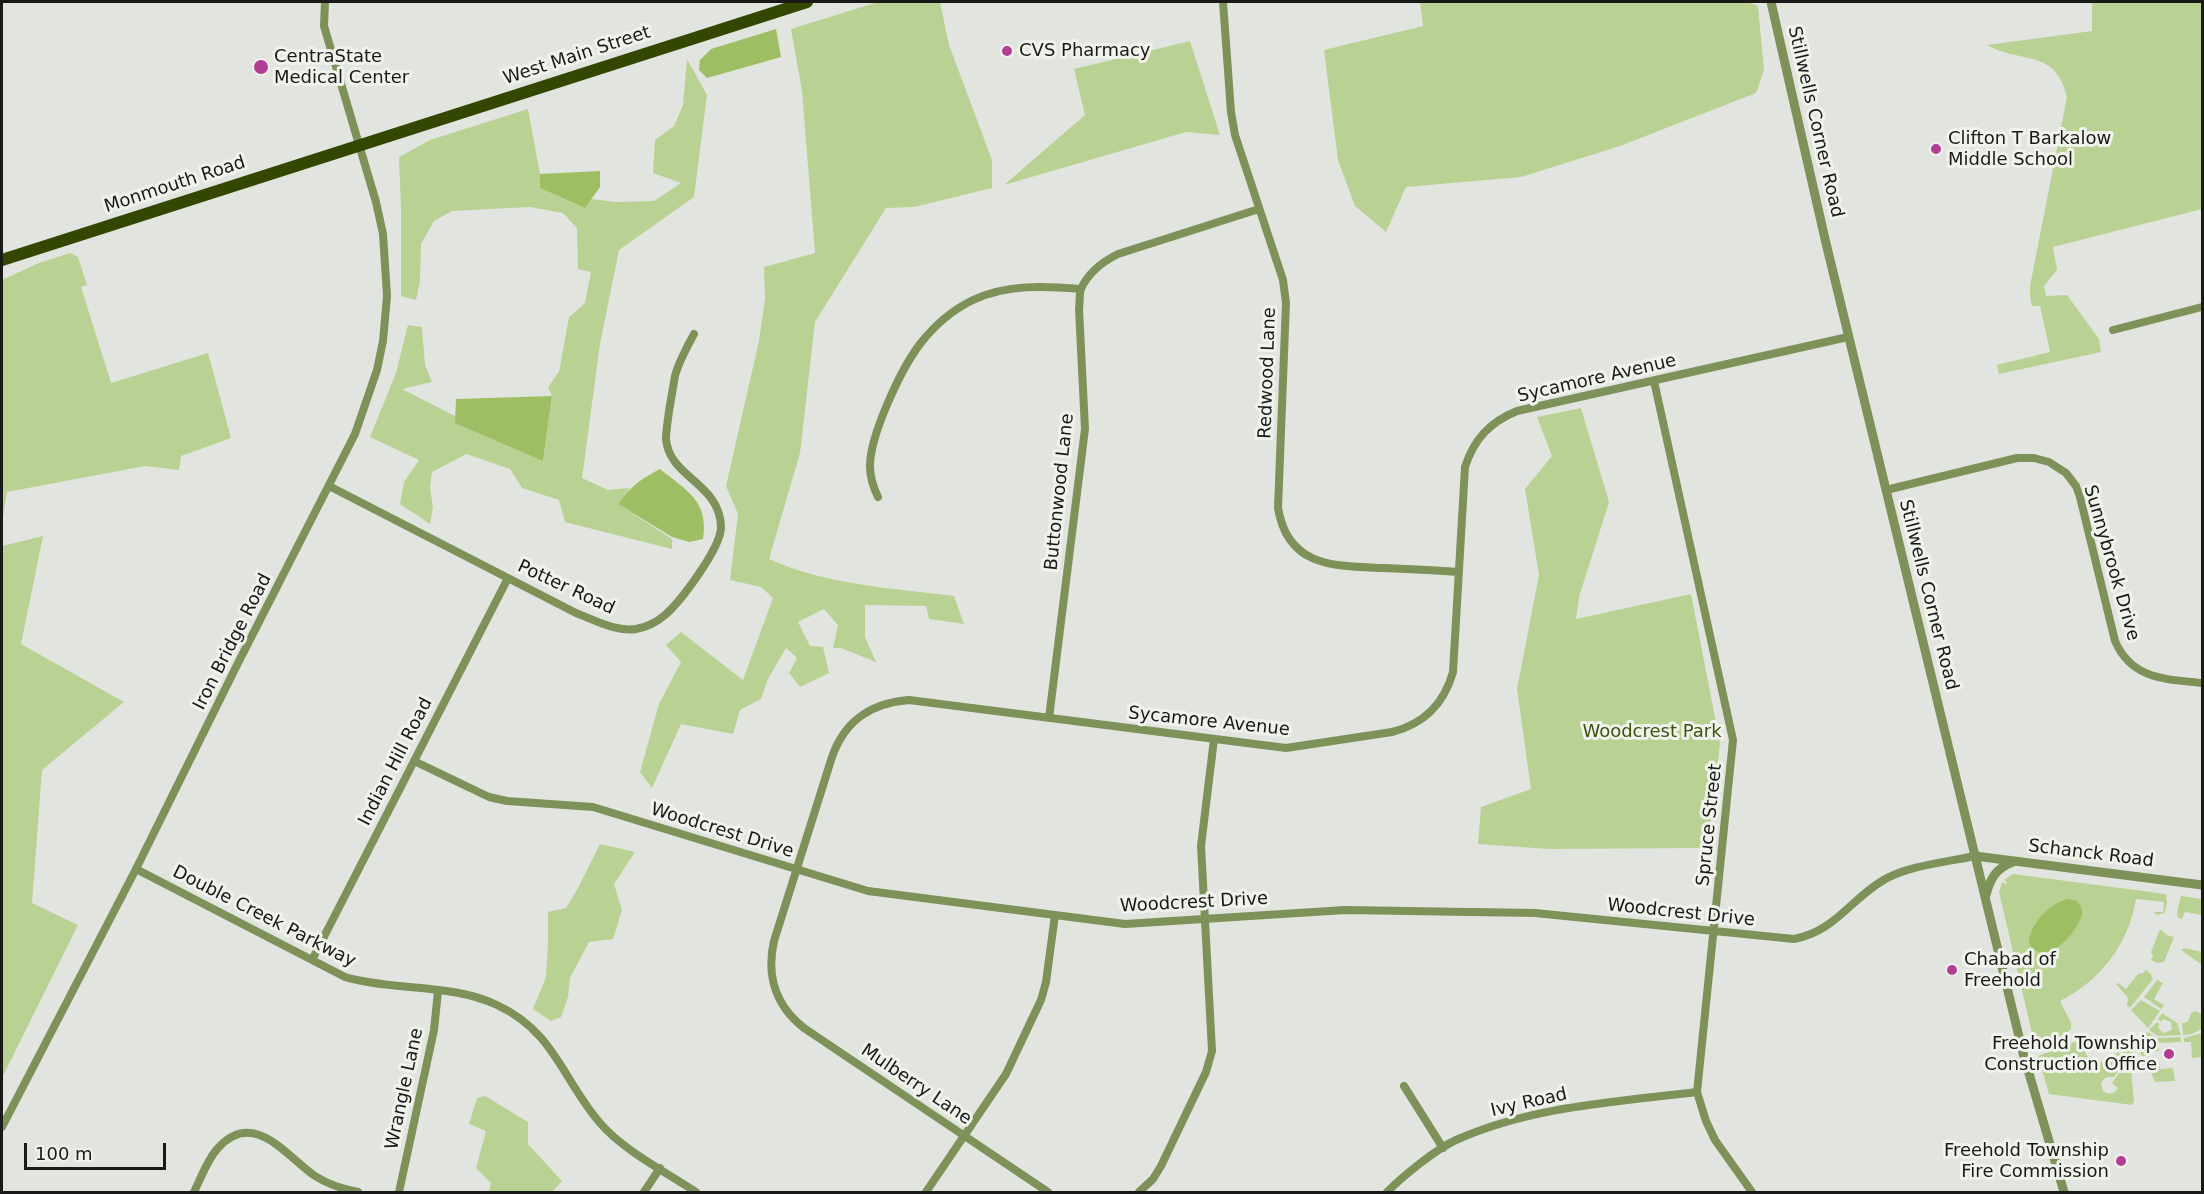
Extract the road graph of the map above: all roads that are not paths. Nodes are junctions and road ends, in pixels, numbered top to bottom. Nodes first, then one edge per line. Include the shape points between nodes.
1 (325, 2) edge
2 (807, 2) edge
3 (1223, 2) edge
4 (1771, 2) edge
5 (359, 144) junction
6 (1259, 209) junction
7 (2, 260) edge
8 (1081, 289) junction
9 (2202, 307) edge
10 (2113, 330) dead end
11 (694, 334) dead end
12 (1848, 337) junction
13 (1654, 381) junction
14 (329, 486) junction
15 (1886, 490) junction
16 (878, 497) dead end
17 (1458, 572) junction
18 (508, 578) junction
19 (2202, 684) edge
20 (1049, 718) junction
21 (1214, 739) junction
22 (414, 761) junction
23 (1975, 856) junction
24 (2017, 861) junction
25 (136, 869) junction
26 (796, 869) junction
27 (2202, 885) edge
28 (1986, 896) junction
29 (1055, 915) junction
30 (1205, 919) junction
31 (1714, 932) junction
32 (312, 960) junction
33 (438, 991) junction
34 (777, 994) joint
35 (1404, 1086) dead end
36 (1697, 1092) junction
37 (2, 1127) edge
38 (964, 1136) junction
39 (1443, 1148) junction
40 (660, 1168) junction
41 (194, 1192) edge
42 (358, 1192) edge
43 (399, 1192) edge
44 (644, 1192) edge
45 (696, 1192) edge
46 (926, 1192) edge
47 (1048, 1192) edge
48 (1139, 1192) edge
49 (1387, 1192) edge
50 (1752, 1192) edge
51 (2064, 1192) edge

1 - 5 street, Iron Bridge Road via 324,26
2 - 5 main road, West Main Street
3 - 6 street, Redwood Lane via 1235,135
4 - 12 street, Stillwells Corner Road
5 - 7 main road, Monmouth Road
5 - 14 street, Iron Bridge Road via 383,234 387,296 384,331 367,404
6 - 8 street via 1118,254 1106,260
6 - 17 street, Redwood Lane via 1283,280 1286,303 1278,508 1287,535 1301,552 1327,564
8 - 16 street via 1002,290 966,304 935,327 910,358 879,429 870,465
8 - 20 street, Buttonwood Lane via 1084,429
9 - 10 street
11 - 18 street, Potter Road via 676,375 666,438 675,462 711,496 720,517 720,538 702,568 665,615 635,629 615,627 576,613
12 - 13 street, Sycamore Avenue
12 - 15 street, Stillwells Corner Road
13 - 17 street, Sycamore Avenue via 1517,411 1489,427 1473,446 1465,467
13 - 31 street, Spruce Street via 1733,740
14 - 18 street, Potter Road
14 - 25 street, Iron Bridge Road
15 - 19 street, Sunnybrook Drive via 2017,458 2042,459 2058,467 2070,478 2080,497 2115,641 2123,655 2151,676
15 - 23 street, Stillwells Corner Road
17 - 21 street, Sycamore Avenue via 1449,687 1439,704 1418,722 1392,732 1293,748
18 - 22 street, Indian Hill Road
20 - 21 street, Sycamore Avenue
20 - 26 street, Sycamore Avenue via 909,700 866,711 848,726 836,745
21 - 30 street via 1201,846
22 - 26 street, Woodcrest Drive via 489,797 593,807
22 - 32 street, Indian Hill Road
23 - 24 street, Schanck Road
23 - 28 street, Stillwells Corner Road
23 - 31 street, Woodcrest Drive via 1892,876 1831,924 1804,937 1783,939
24 - 27 street, Schanck Road
24 - 28 street via 1996,872
25 - 32 street, Double Creek Parkway
25 - 37 street, Iron Bridge Road
26 - 29 street, Woodcrest Drive via 868,891
26 - 34 street, Sycamore Avenue via 772,951 771,969
28 - 51 street, Stillwells Corner Road via 2023,1053
29 - 30 street, Woodcrest Drive via 1125,924
29 - 38 street via 1041,1000 1006,1074
30 - 31 street, Woodcrest Drive via 1345,910 1536,913
30 - 48 street via 1213,1036 1209,1064 1161,1166
31 - 36 street, Spruce Street
32 - 33 street, Double Creek Parkway via 345,977
33 - 40 street, Double Creek Parkway via 486,1000 528,1024 552,1049 601,1124
33 - 43 street, Wrangle Lane via 434,1030
34 - 38 street, Mulberry Lane via 786,1011 804,1028
35 - 39 street
36 - 39 street, Ivy Road via 1549,1111 1515,1119
36 - 50 street, Spruce Street via 1715,1140
38 - 46 street
38 - 47 street, Mulberry Lane
39 - 49 street, Ivy Road
40 - 44 street
40 - 45 street, Double Creek Parkway
41 - 42 street via 219,1147 236,1136 253,1134 277,1143 322,1180

